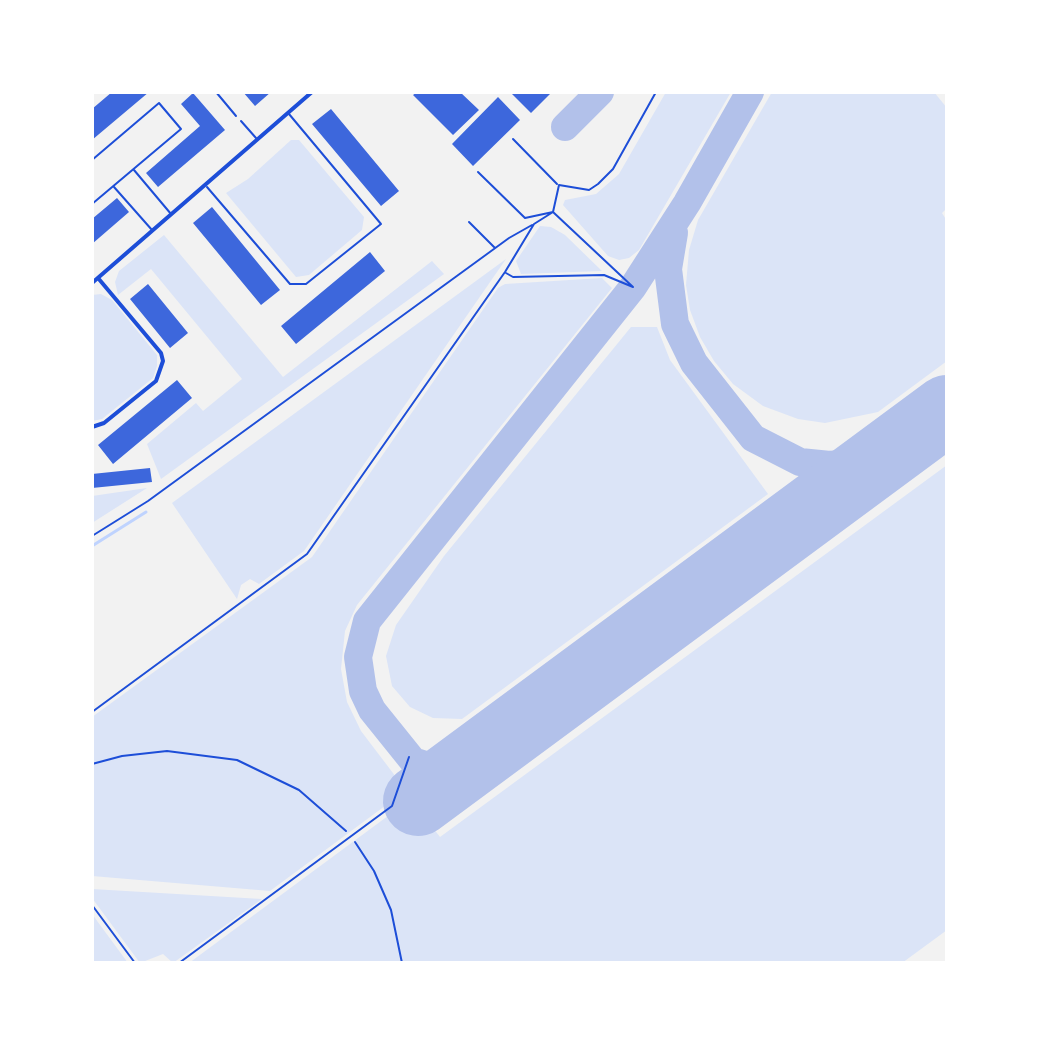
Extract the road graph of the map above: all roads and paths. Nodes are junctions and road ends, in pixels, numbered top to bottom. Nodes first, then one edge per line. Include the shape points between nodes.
1 (216, 92) edge
2 (312, 92) edge
3 (656, 92) edge
4 (289, 114) junction
5 (236, 116) dead end
6 (241, 121) dead end
7 (513, 139) dead end
8 (258, 141) junction
9 (92, 160) edge
10 (133, 170) junction
11 (478, 172) dead end
12 (559, 185) junction
13 (114, 186) junction
14 (206, 186) junction
15 (92, 204) edge
16 (553, 212) junction
17 (172, 215) junction
18 (469, 222) dead end
19 (534, 224) junction
20 (153, 231) junction
21 (496, 248) junction
22 (505, 272) junction
23 (98, 278) junction
24 (92, 283) edge
25 (92, 427) edge
26 (92, 536) edge
27 (92, 712) edge
28 (409, 757) dead end
29 (92, 764) edge
30 (351, 836) junction
31 (92, 905) edge
32 (135, 963) edge
33 (179, 963) edge
34 (402, 963) edge

1 - 5 lane
2 - 4 street
3 - 12 lane via 613,169 598,184 589,190
4 - 8 street
4 - 14 lane via 381,224 306,284 290,284
6 - 8 lane
7 - 12 lane
8 - 14 street
9 - 10 lane via 159,103 181,129
10 - 13 lane
10 - 17 lane
11 - 16 lane via 525,218
12 - 16 lane
13 - 15 lane
13 - 20 lane
14 - 17 street
16 - 19 lane
16 - 22 lane via 633,287 604,275 513,277
17 - 20 street
18 - 21 lane
19 - 21 lane
19 - 22 lane
20 - 23 street
21 - 26 lane via 148,501
22 - 27 lane via 307,554
23 - 24 street
23 - 25 street via 163,361 156,381
28 - 30 lane via 392,806
29 - 30 path via 167,751 237,760 299,790
30 - 33 lane
30 - 34 path via 383,890
31 - 32 lane

